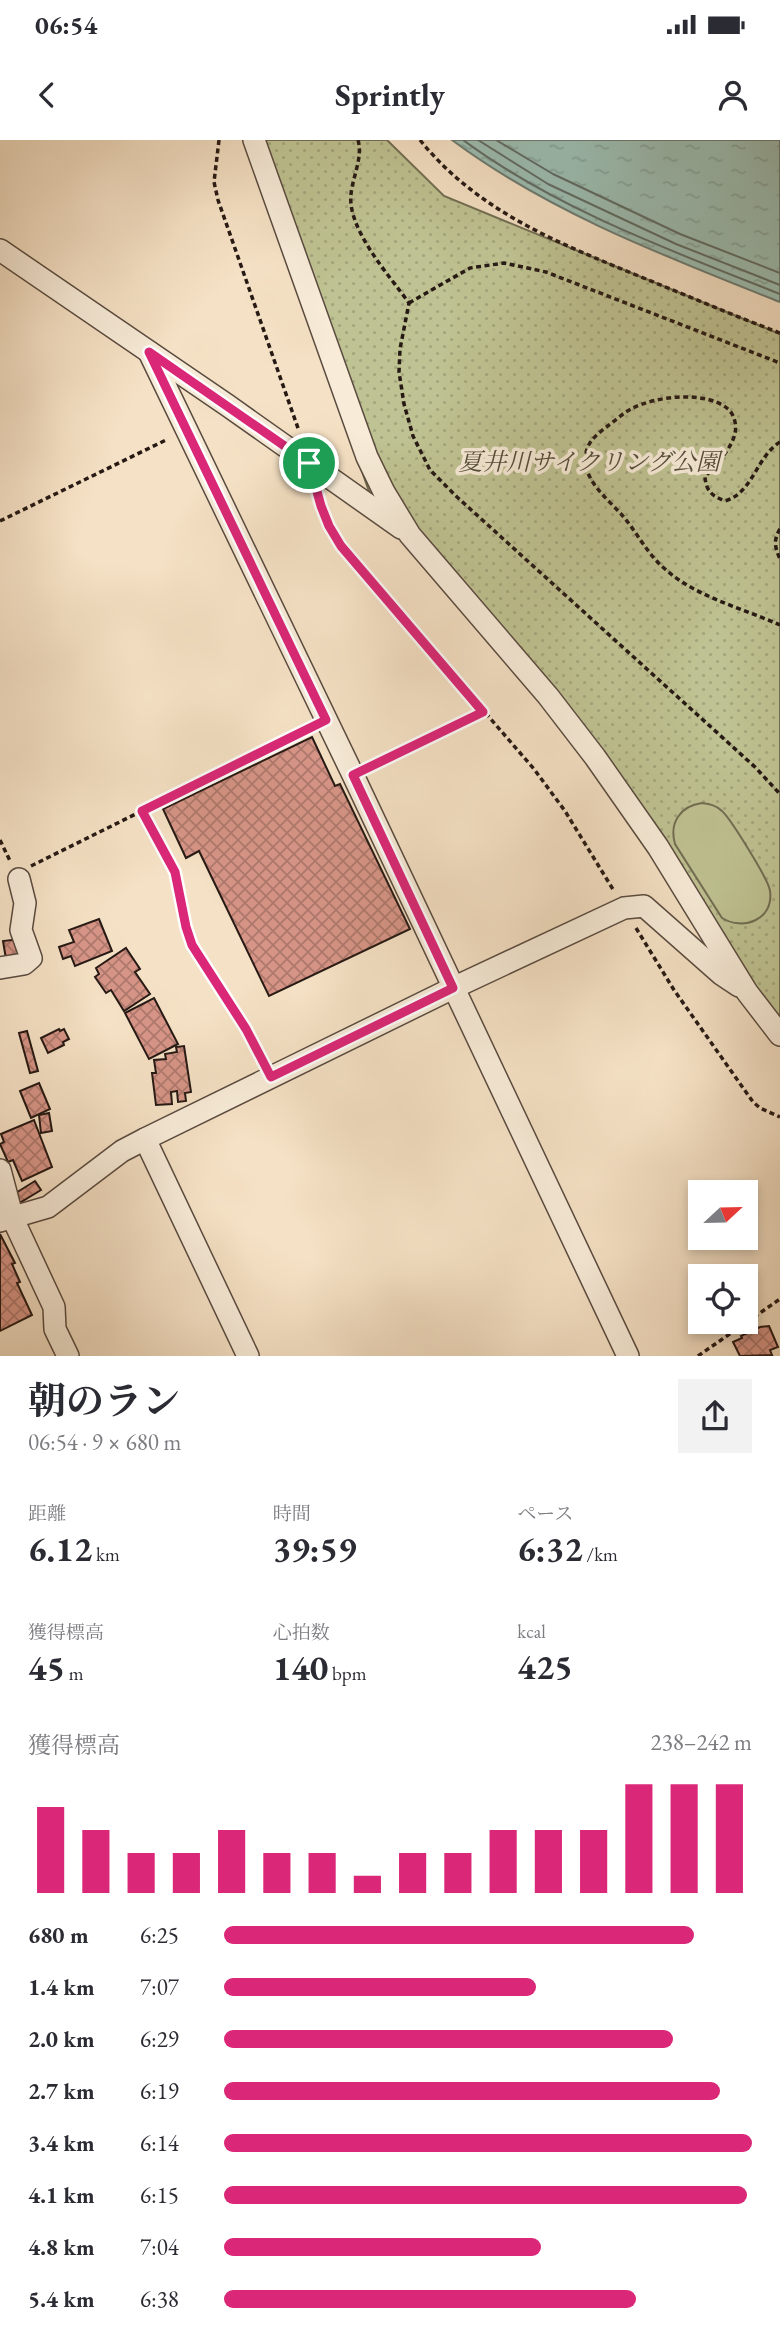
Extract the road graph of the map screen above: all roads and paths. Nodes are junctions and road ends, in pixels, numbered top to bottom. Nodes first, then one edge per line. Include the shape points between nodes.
1 (219, 140) edge
2 (254, 140) edge
3 (358, 140) edge
4 (420, 140) edge
5 (0, 250) edge
6 (409, 303) junction
7 (780, 333) edge
8 (149, 352) junction
9 (780, 363) edge
10 (187, 430) junction
11 (780, 442) edge
12 (309, 463) junction
13 (0, 521) edge
14 (780, 529) edge
15 (410, 535) junction
16 (780, 559) edge
17 (780, 625) edge
18 (483, 712) junction
19 (326, 720) junction
20 (353, 775) junction
21 (780, 794) edge
22 (142, 811) junction
23 (0, 840) edge
24 (19, 879) junction
25 (624, 908) junction
26 (0, 968) edge
27 (453, 988) junction
28 (747, 992) junction
29 (780, 1034) edge
30 (271, 1077) junction
31 (780, 1117) edge
32 (145, 1139) junction
33 (0, 1170) edge
34 (6, 1220) edge
35 (780, 1299) edge
36 (68, 1356) edge
37 (248, 1356) edge
38 (628, 1356) edge
39 (698, 1356) edge

1 - 12 path via 214,182 218,200
2 - 15 street via 367,457
3 - 6 path via 350,196 354,222
4 - 7 path via 473,192 540,234
5 - 8 street
6 - 9 path via 470,268 504,262 546,272
6 - 21 path via 399,372 413,436 430,470
8 - 10 street
8 - 12 street
10 - 13 path
10 - 19 street
11 - 17 path via 764,457 741,494 725,501 708,491 705,477 736,431 732,413 706,397 685,396 633,408 597,434 586,452 600,494 665,569 690,587
12 - 15 street
12 - 18 path via 321,506 341,546
14 - 16 path via 775,548
15 - 28 street via 595,757 659,848
18 - 20 path
18 - 25 path via 565,811
19 - 20 street
19 - 22 path
20 - 27 street
22 - 24 path via 26,869
22 - 30 path via 175,872 192,945
23 - 24 path
24 - 26 street via 25,903 21,930 32,958
25 - 27 street
25 - 28 street via 643,906
25 - 31 path via 674,990 753,1102
27 - 30 street
27 - 38 street
28 - 29 street
30 - 32 street
32 - 34 street via 48,1207
32 - 37 street
33 - 34 street
34 - 36 street via 54,1307 55,1329
35 - 39 path

